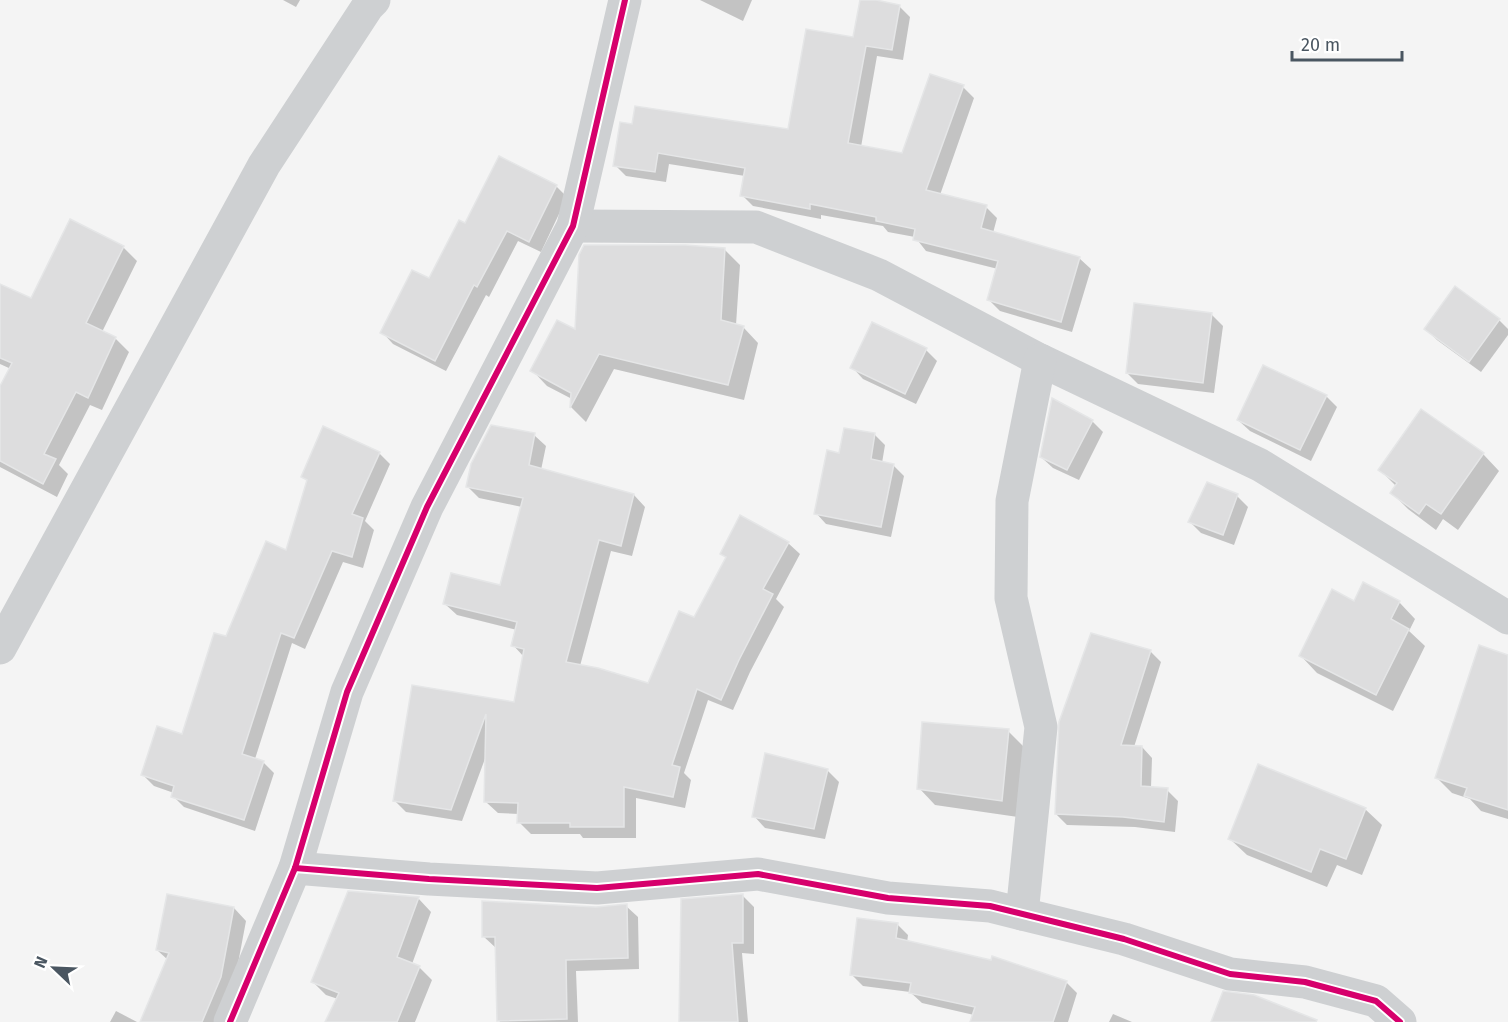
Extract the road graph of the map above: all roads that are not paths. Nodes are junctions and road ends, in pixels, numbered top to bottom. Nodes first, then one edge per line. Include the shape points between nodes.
1 (374, 0) edge
2 (625, 0) edge
3 (573, 226) junction
4 (1040, 360) junction
5 (1508, 618) edge
6 (0, 648) edge
7 (296, 868) junction
8 (1022, 914) junction
9 (230, 1022) edge
10 (1400, 1022) edge

1 - 6 street via 264,165
2 - 3 street
3 - 4 street via 756,227 879,275
3 - 7 street via 427,507 347,692
4 - 5 street via 1260,465
4 - 8 street via 1012,501 1011,598 1041,727
7 - 8 street via 597,888 758,874 888,898 990,906
7 - 9 street
8 - 10 street via 1124,939 1230,974 1305,982 1376,1001

